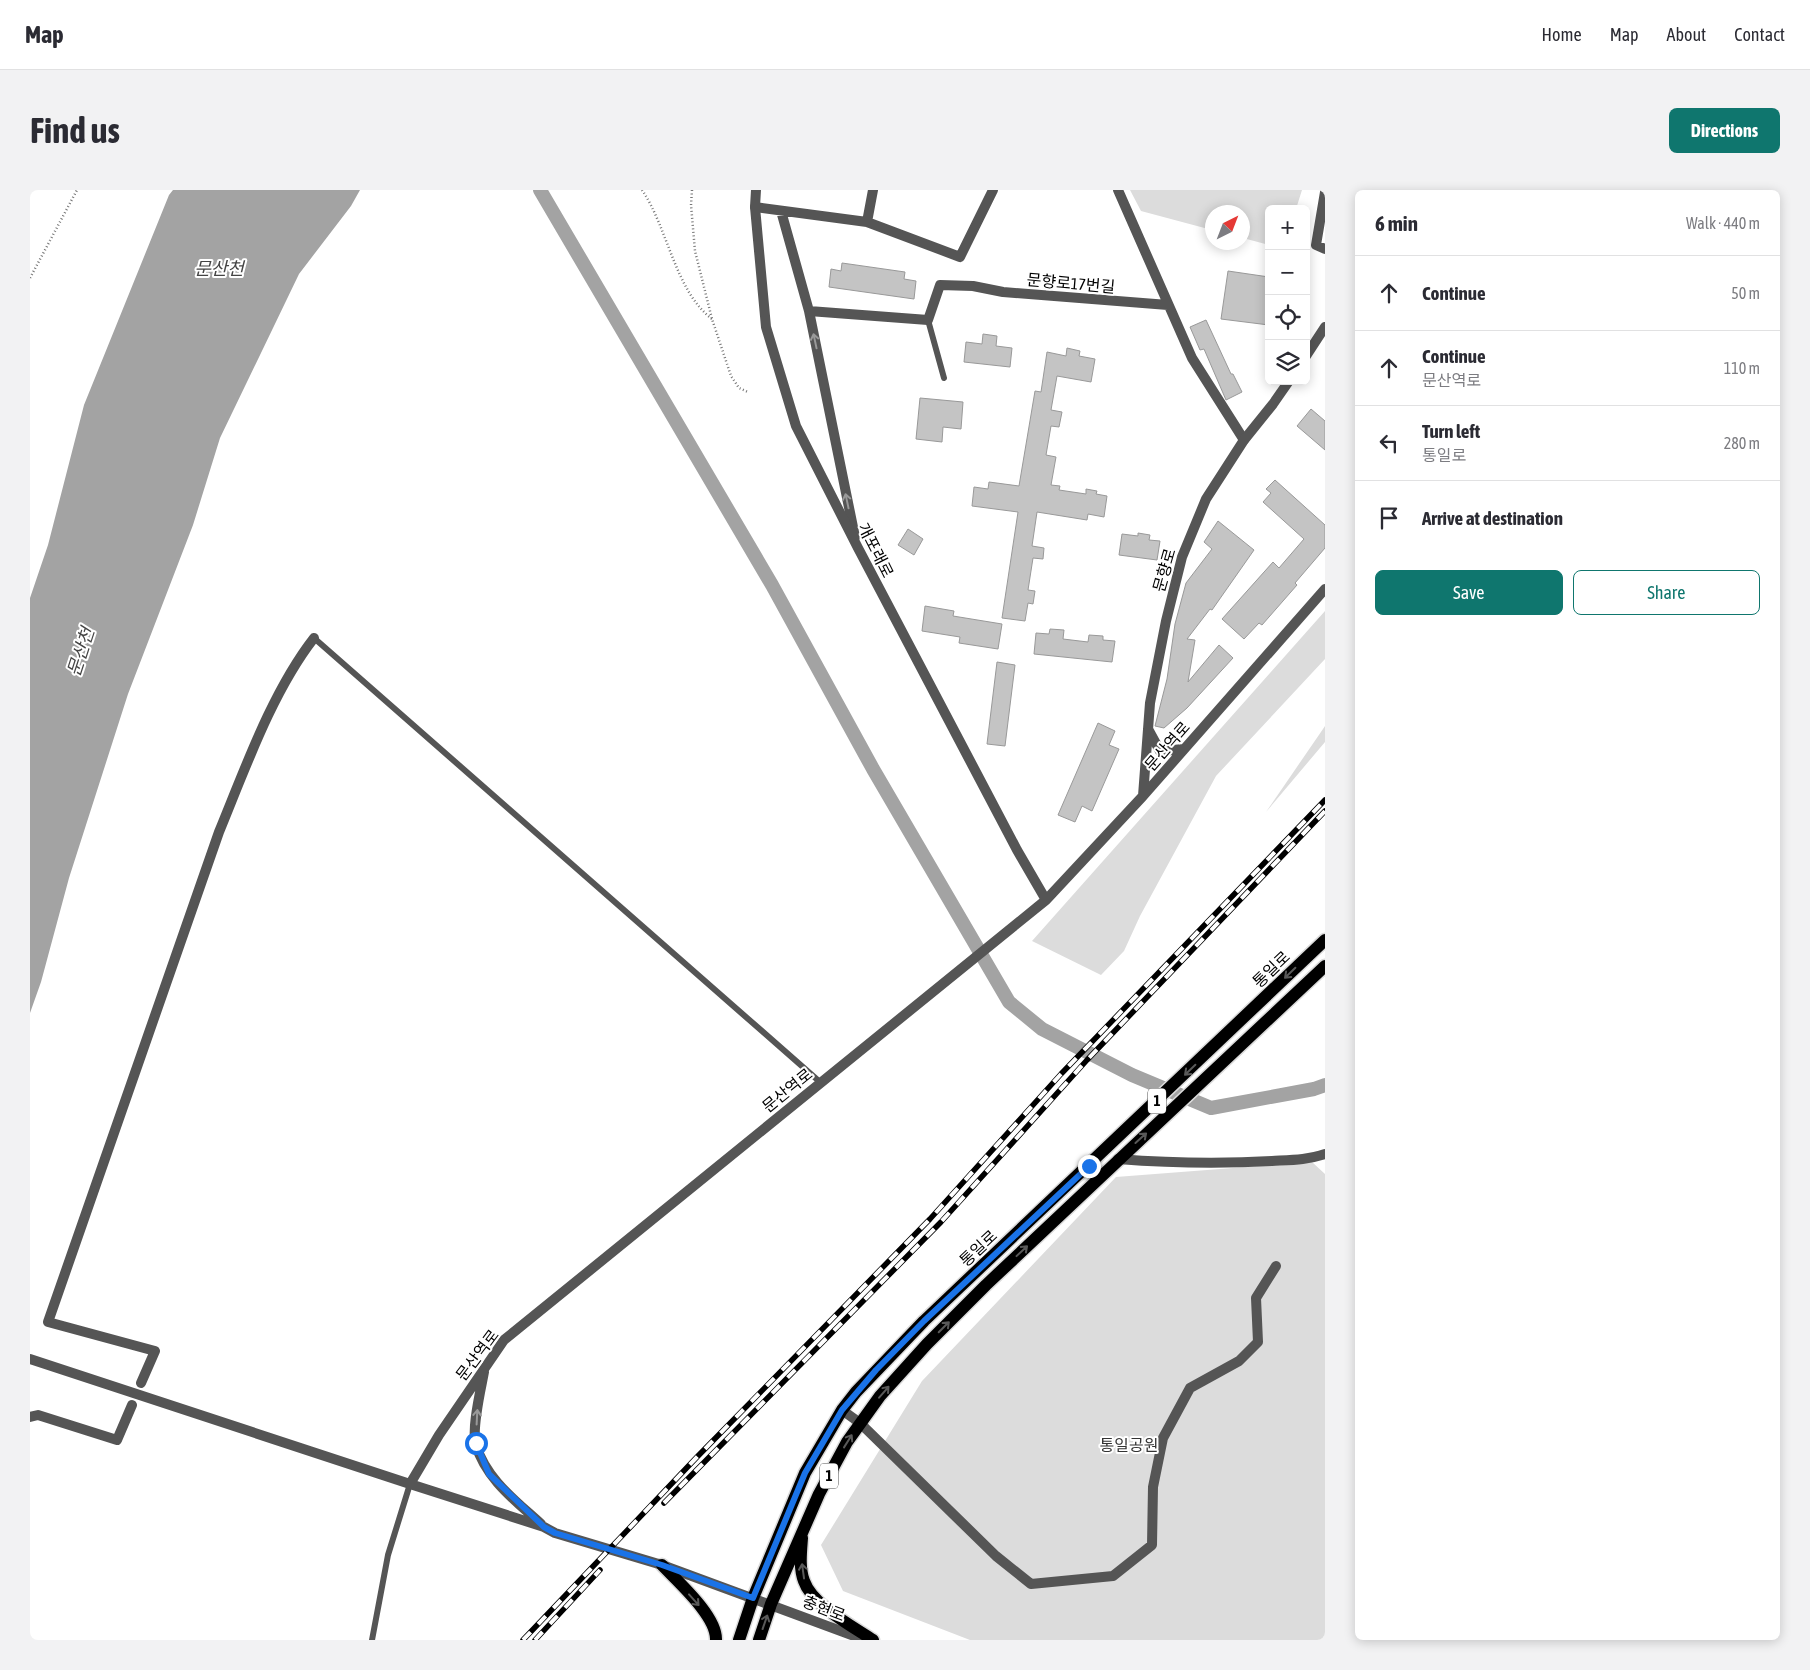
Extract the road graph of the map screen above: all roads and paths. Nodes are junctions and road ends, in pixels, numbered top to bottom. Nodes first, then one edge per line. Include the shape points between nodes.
1 (77, 190) edge
2 (642, 190) edge
3 (692, 190) edge
4 (756, 190) edge
5 (873, 190) edge
6 (993, 190) edge
7 (1118, 190) edge
8 (1325, 192) edge
9 (755, 207) junction
10 (781, 211) junction
11 (866, 222) junction
12 (1325, 249) edge
13 (30, 278) edge
14 (1168, 306) junction
15 (809, 311) junction
16 (712, 319) junction
17 (928, 320) junction
18 (1325, 327) edge
19 (1310, 350) edge
20 (944, 378) dead end
21 (1286, 385) edge
22 (748, 392) dead end
23 (1244, 440) junction
24 (858, 548) junction
25 (1325, 589) edge
26 (314, 638) joint
27 (1148, 729) junction
28 (1184, 749) junction
29 (1143, 796) junction
30 (1046, 900) junction
31 (1325, 940) edge
32 (1325, 966) edge
33 (820, 1082) junction
34 (1325, 1154) edge
35 (1118, 1159) junction
36 (1276, 1266) dead end
37 (30, 1359) edge
38 (485, 1367) junction
39 (141, 1383) dead end
40 (132, 1405) dead end
41 (842, 1410) junction
42 (30, 1417) edge
43 (860, 1423) junction
44 (410, 1484) junction
45 (544, 1527) junction
46 (802, 1531) junction
47 (662, 1565) junction
48 (753, 1598) junction
49 (771, 1604) junction
50 (372, 1640) edge
51 (716, 1640) edge
52 (739, 1640) edge
53 (758, 1640) edge
54 (865, 1640) edge
55 (872, 1640) edge

1 - 13 path
2 - 16 path via 655,210 685,286 696,305
3 - 16 path via 695,251
4 - 9 street, 개포래로
5 - 11 street
6 - 11 street via 960,257
7 - 14 street
8 - 12 street via 1316,245
9 - 10 street
9 - 24 street, 개포래로 via 766,327 796,426
10 - 11 street
10 - 15 street
14 - 17 street, 문향로17번길 via 940,285
14 - 23 street via 1192,358
15 - 17 street
24 -> 15 street
16 - 22 path via 731,376 739,388
17 - 20 lane
18 - 19 street
21 - 23 street, 문향로
23 - 27 street, 문향로 via 1206,499 1182,557 1164,630
24 - 30 street, 개포래로
25 - 28 street, 문산역로
26 - 33 lane
26 - 39 street via 282,688 219,832 48,1322 155,1351
27 - 28 street via 1160,751
27 - 29 street, 문향로
28 - 29 street, 문산역로
29 - 30 street, 문산역로
30 - 33 street, 문산역로
31 -> 41 main road, 통일로 / 1 via 924,1321
35 -> 32 main road, 통일로 / 1
33 - 38 street, 문산역로 via 504,1340
34 - 35 street via 1312,1158 1250,1162
43 -> 35 main road, 통일로 / 1 via 927,1344
36 - 43 street via 1256,1298 1258,1342 1239,1360 1190,1388 1163,1438 1153,1487 1152,1545 1113,1576 1031,1584 996,1556
37 - 44 street
38 - 44 street, 문산역로
45 -> 38 street via 489,1474 476,1443 477,1408
40 - 42 street via 117,1440 38,1415
41 - 43 street
41 - 48 main road, 통일로 / 1 via 805,1473
46 -> 43 main road, 통일로 / 1 via 819,1494
44 - 45 street
44 - 50 lane via 388,1555
45 - 47 street
46 - 49 main road, 통일로 / 1
55 -> 46 main road via 828,1610 804,1582
47 - 48 street
47 -> 51 main road via 706,1612
48 - 49 street
48 - 52 main road, 통일로 / 1
53 -> 49 main road, 통일로 / 1
49 - 54 street, 충현로

